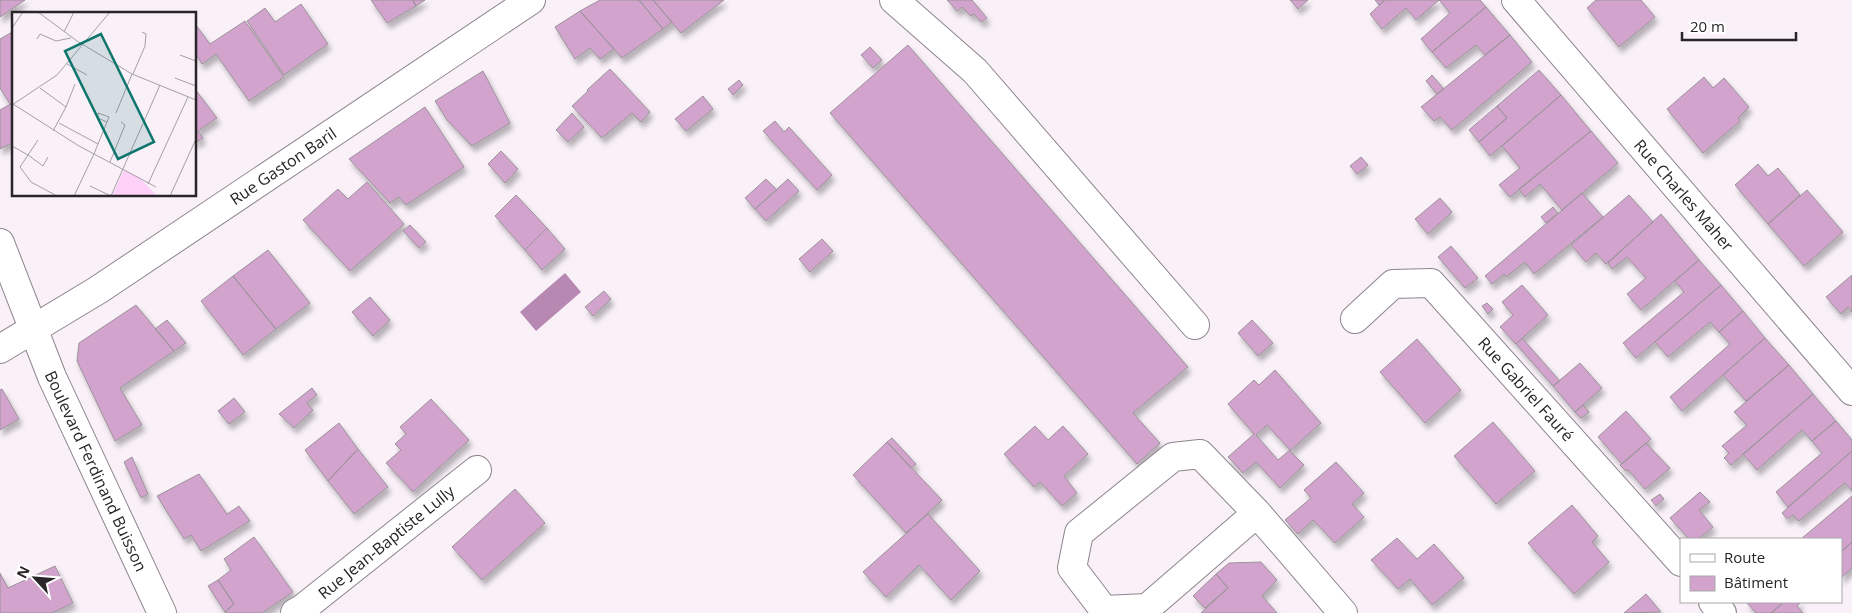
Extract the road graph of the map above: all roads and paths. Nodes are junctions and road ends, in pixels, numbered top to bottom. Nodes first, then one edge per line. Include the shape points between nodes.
1 (531, 0) edge
2 (894, 0) edge
3 (1516, 0) edge
4 (0, 243) edge
5 (1356, 319) dead end
6 (1195, 326) dead end
7 (32, 329) junction
8 (0, 349) edge
9 (1852, 391) edge
10 (477, 470) dead end
11 (1257, 512) junction
12 (1680, 561) edge
13 (1714, 603) edge
14 (162, 613) edge
15 (295, 613) edge
16 (1343, 613) edge
17 (1722, 613) edge

1 - 7 street, Rue Gaston Baril via 98,290
2 - 6 street via 975,71
3 - 9 street, Rue Charles Maher
4 - 7 street, Boulevard Ferdinand Buisson
5 - 12 street, Rue Gabriel Fauré via 1393,284 1431,283
7 - 8 street, Rue Gaston Baril
7 - 14 street, Boulevard Ferdinand Buisson
10 - 15 street, Rue Jean-Baptiste Lully
11 - 11 street via 1147,608 1104,610 1072,568 1079,533 1173,457 1200,454
11 - 16 street
13 - 17 street

